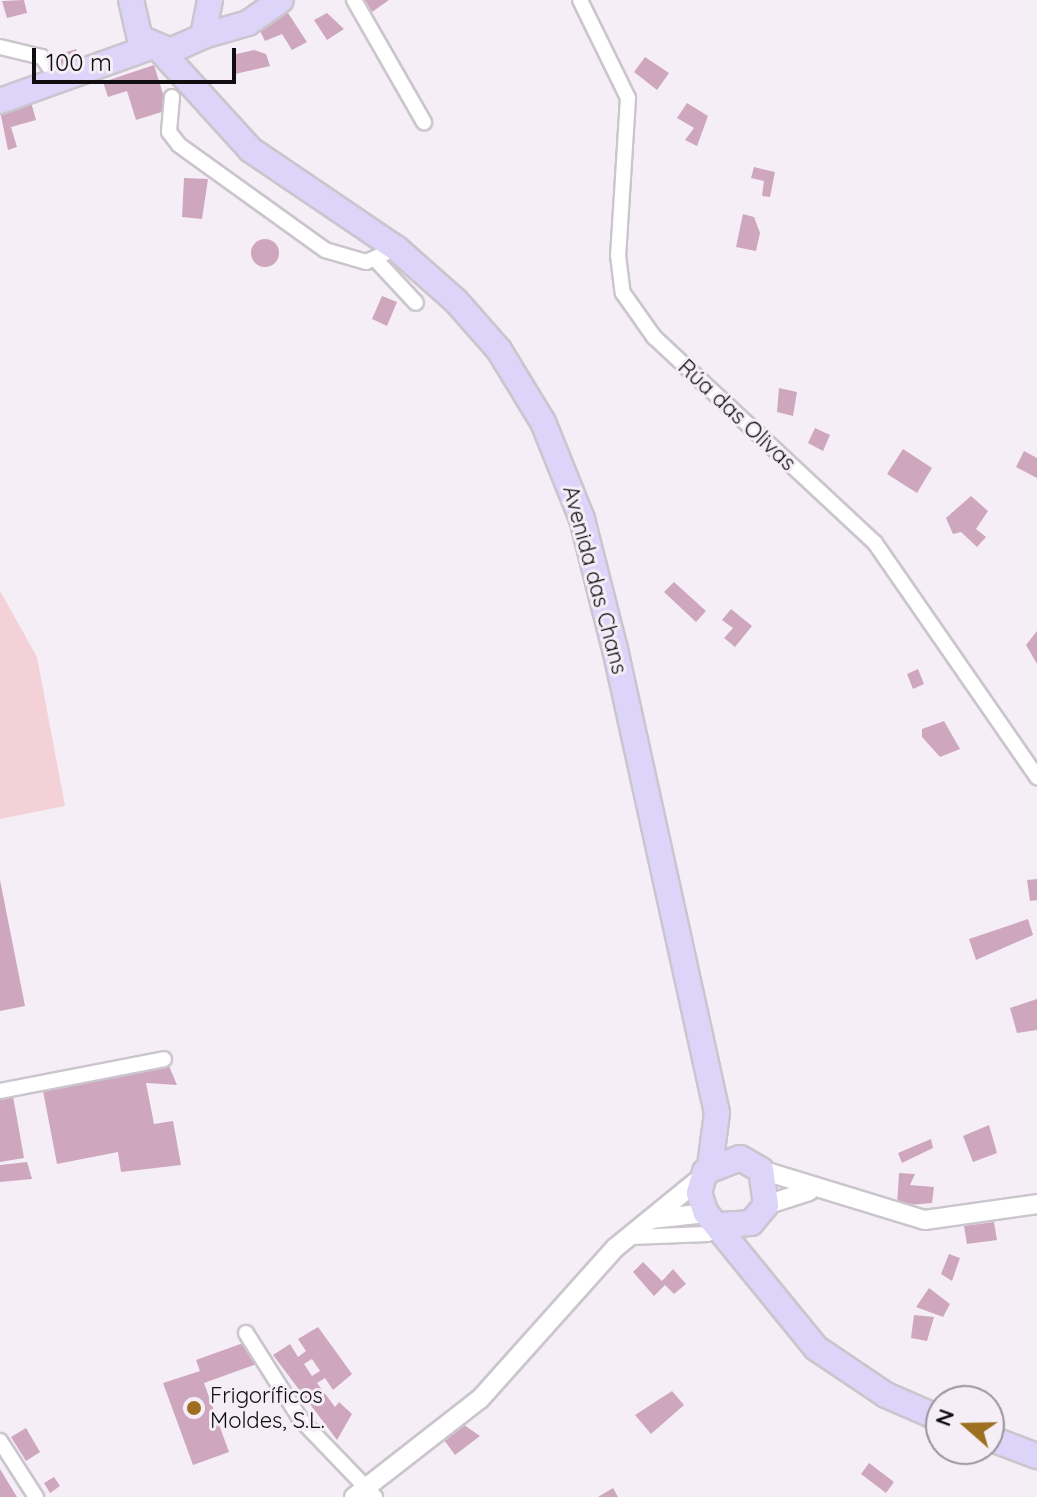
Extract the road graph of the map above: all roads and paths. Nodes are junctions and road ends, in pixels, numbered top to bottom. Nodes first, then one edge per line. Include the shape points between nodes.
1 (131, 0) edge
2 (210, 0) edge
3 (281, 0) edge
4 (354, 0) edge
5 (580, 0) edge
6 (248, 23) junction
7 (200, 39) junction
8 (0, 47) edge
9 (156, 48) junction
10 (96, 68) junction
11 (60, 82) junction
12 (201, 94) junction
13 (172, 97) dead end
14 (0, 101) edge
15 (424, 122) dead end
16 (387, 254) junction
17 (416, 303) dead end
18 (1037, 777) edge
19 (164, 1059) dead end
20 (0, 1091) edge
21 (717, 1113) junction
22 (754, 1165) junction
23 (706, 1172) junction
24 (809, 1191) junction
25 (1037, 1204) edge
26 (763, 1210) junction
27 (714, 1219) junction
28 (646, 1221) junction
29 (626, 1238) junction
30 (763, 1278) junction
31 (246, 1333) dead end
32 (925, 1411) edge
33 (0, 1441) edge
34 (1005, 1444) edge
35 (1037, 1456) edge
36 (365, 1494) edge
37 (36, 1497) edge

1 - 9 main road, Avenida das Chans via 133,26
1 - 10 main road
2 - 6 main road
2 - 7 main road
3 - 6 main road
4 - 15 street
5 - 18 street, Rúa das Olivas via 628,98 618,255 623,293 654,337 875,543
6 - 7 main road
7 - 9 main road
7 - 12 main road
8 - 11 street via 42,57
9 - 10 main road
9 - 12 main road, Avenida das Chans
10 - 11 main road
11 - 14 main road
12 - 16 main road, Avenida das Chans via 251,150
13 - 16 street via 169,132 179,145 335,256
16 - 17 street
16 - 21 main road, Avenida das Chans via 499,350 543,422 573,491 605,602
19 - 20 street
21 - 22 main road, Avenida das Chans
21 - 23 main road, Avenida das Chans
22 - 23 main road via 728,1158
22 - 24 street
22 - 26 main road, Avenida das Chans
23 - 27 main road, Avenida das Chans
23 - 28 street
24 - 25 street via 925,1220
24 - 26 street
26 - 27 main road via 739,1227
26 - 30 main road, Avenida das Chans
27 - 28 street
27 - 29 street via 708,1234
27 - 30 main road
28 - 29 street
29 - 36 street via 501,1378
30 - 32 main road via 798,1329 834,1363
31 - 36 street via 301,1420
33 - 37 street
34 - 35 main road

